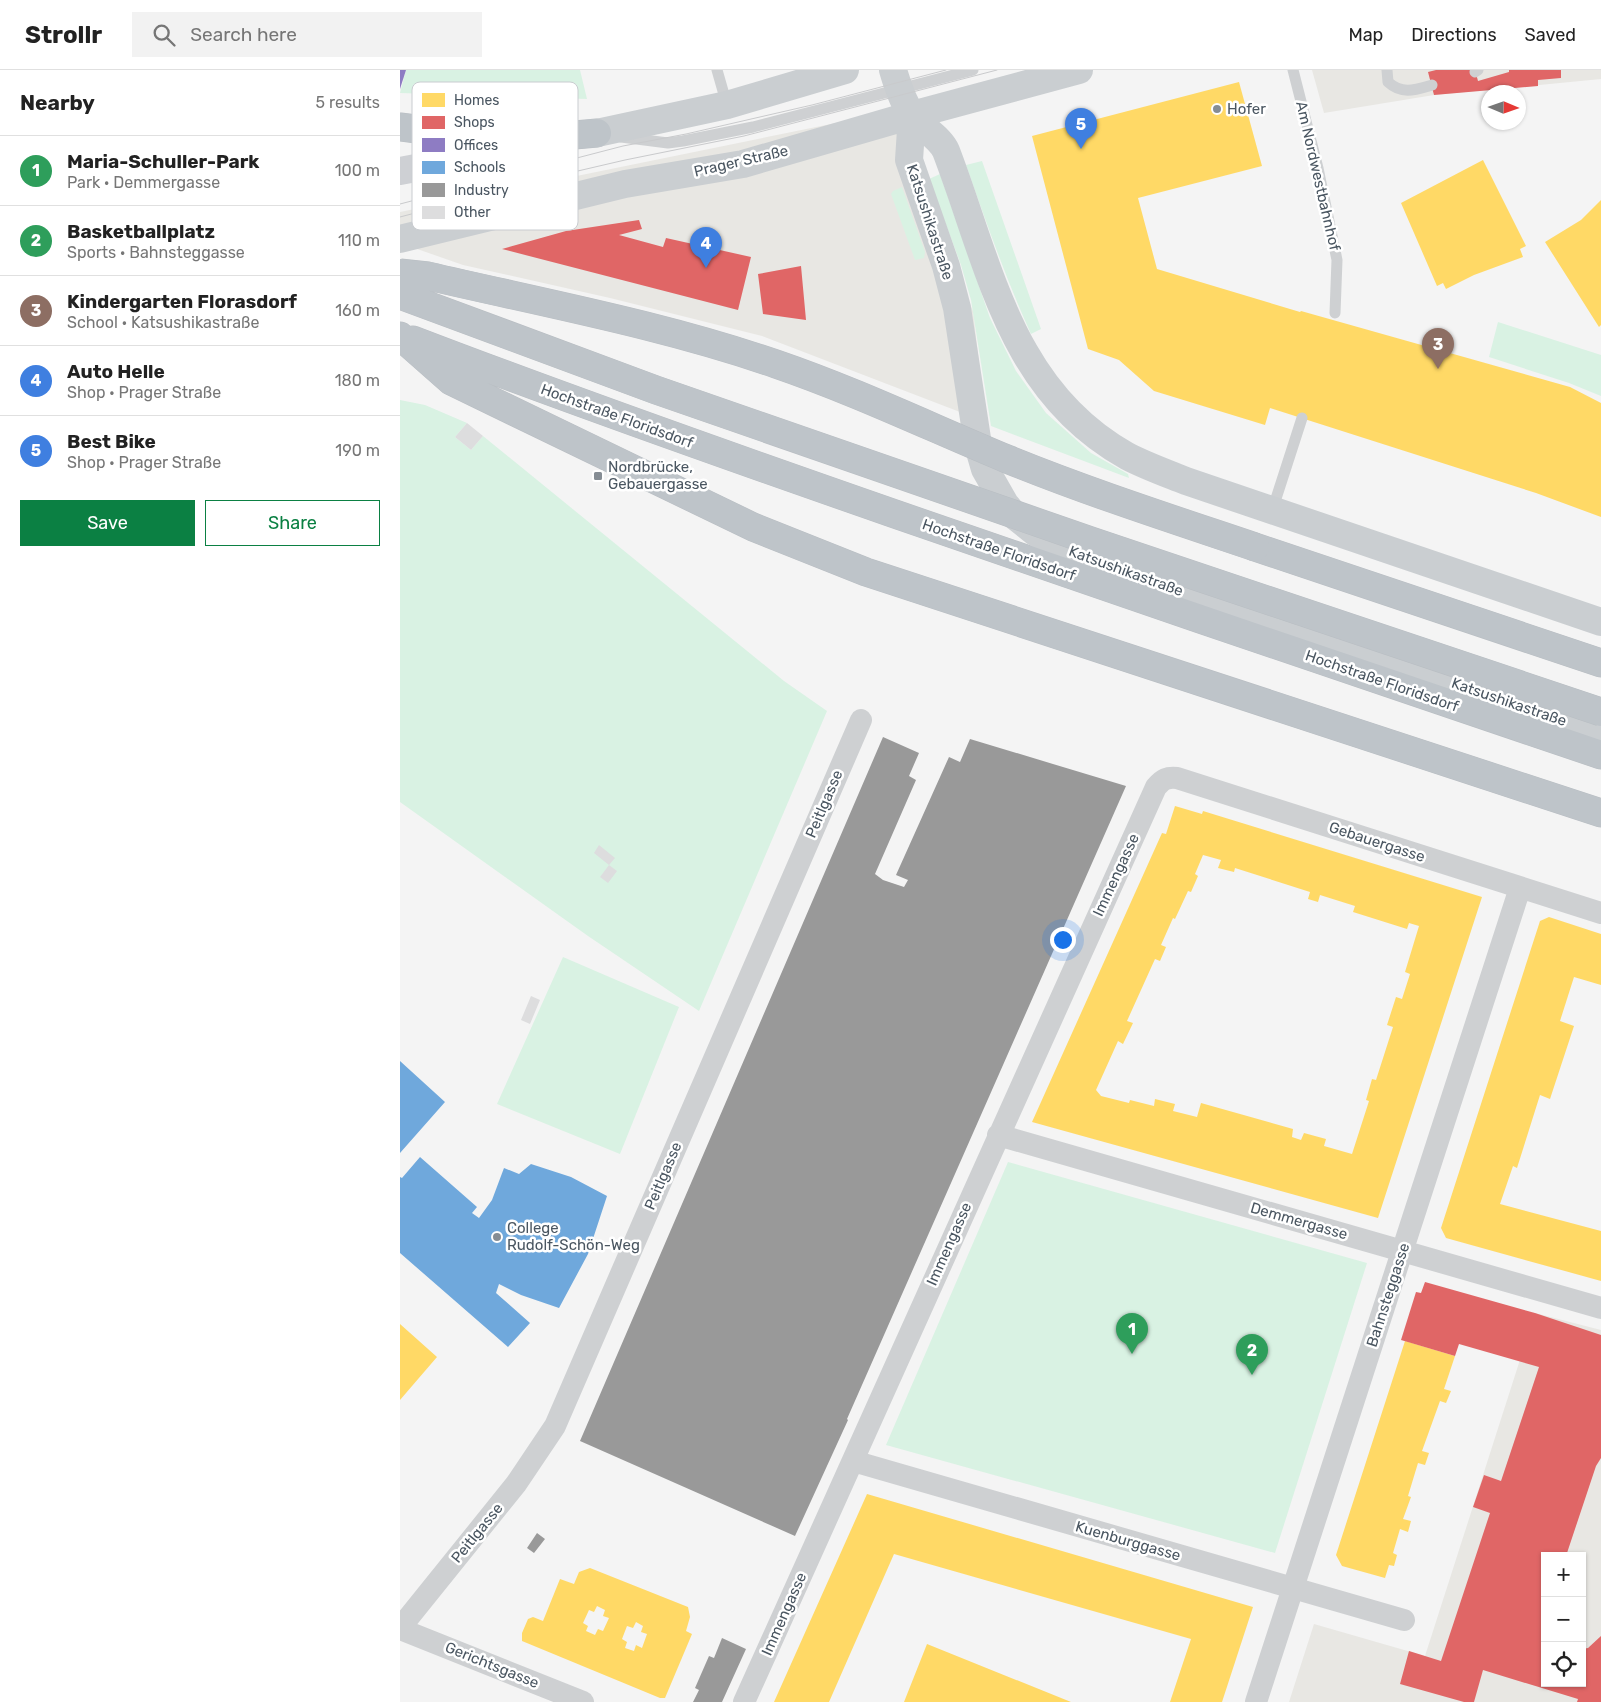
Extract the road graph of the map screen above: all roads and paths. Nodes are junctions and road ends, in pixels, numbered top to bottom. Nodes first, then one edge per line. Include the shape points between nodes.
1 (717, 70) edge
2 (845, 70) edge
3 (973, 70) edge
4 (1079, 70) edge
5 (1293, 70) edge
6 (1387, 70) edge
7 (896, 79) edge
8 (1432, 85) dead end
9 (727, 105) junction
10 (912, 115) junction
11 (597, 133) junction
12 (578, 135) edge
13 (578, 137) edge
14 (578, 195) edge
15 (437, 230) edge
16 (400, 239) edge
17 (400, 273) edge
18 (400, 295) edge
19 (1335, 314) dead end
20 (400, 335) edge
21 (1302, 418) dead end
22 (1272, 510) junction
23 (1601, 622) edge
24 (1601, 663) edge
25 (1601, 712) edge
26 (861, 720) dead end
27 (1601, 733) edge
28 (1601, 755) edge
29 (1156, 787) joint
30 (1601, 813) edge
31 (1520, 888) junction
32 (1601, 913) edge
33 (998, 1135) junction
34 (1403, 1250) junction
35 (1601, 1308) edge
36 (853, 1461) junction
37 (1292, 1588) junction
38 (1404, 1620) dead end
39 (400, 1629) edge
40 (583, 1702) edge
41 (744, 1702) edge
42 (1256, 1702) edge

1 - 9 lane
2 - 9 main road, Prager Straße
3 - 7 lane, Prager Straße
4 - 10 main road, Prager Straße
5 - 19 lane, Am Nordwestbahnhof via 1337,260
6 - 8 lane via 1388,82 1395,89 1404,92
7 - 10 main road
7 - 11 lane, Prager Straße via 753,127 683,141 668,143
9 - 11 main road, Prager Straße
10 - 14 main road, Prager Straße via 743,164
10 - 22 main road via 944,148 1008,324 1043,383 1059,401 1080,423 1126,455 1186,481
10 - 27 main road, Katsushikastraße via 909,160 957,308 978,445 993,485 1016,516 1053,543 1100,564
11 - 12 highway
11 - 13 main road, Prager Straße
15 - 16 main road, Prager Straße
17 - 24 highway, bridge via 428,276 648,327 768,361 833,384 1008,460 1093,492
18 - 25 highway, bridge via 665,394
20 - 28 highway, Hochstraße Floridsdorf via 785,476
20 - 30 highway via 451,382 753,527 866,572
21 - 22 lane
22 - 23 main road
26 - 39 street, Peitlgasse via 555,1426 516,1484
29 - 31 street, Gebauergasse via 1170,777 1177,778
29 - 33 street, Immengasse
31 - 32 street, Gebauergasse
31 - 34 street, Bahnsteggasse
33 - 34 street, Demmergasse
33 - 36 street, Immengasse
34 - 35 street, Demmergasse
34 - 37 street, Bahnsteggasse
36 - 37 street, Kuenburggasse
36 - 41 street, Immengasse
37 - 38 street, Kuenburggasse
37 - 42 street, Bahnsteggasse
39 - 40 street, Gerichtsgasse

